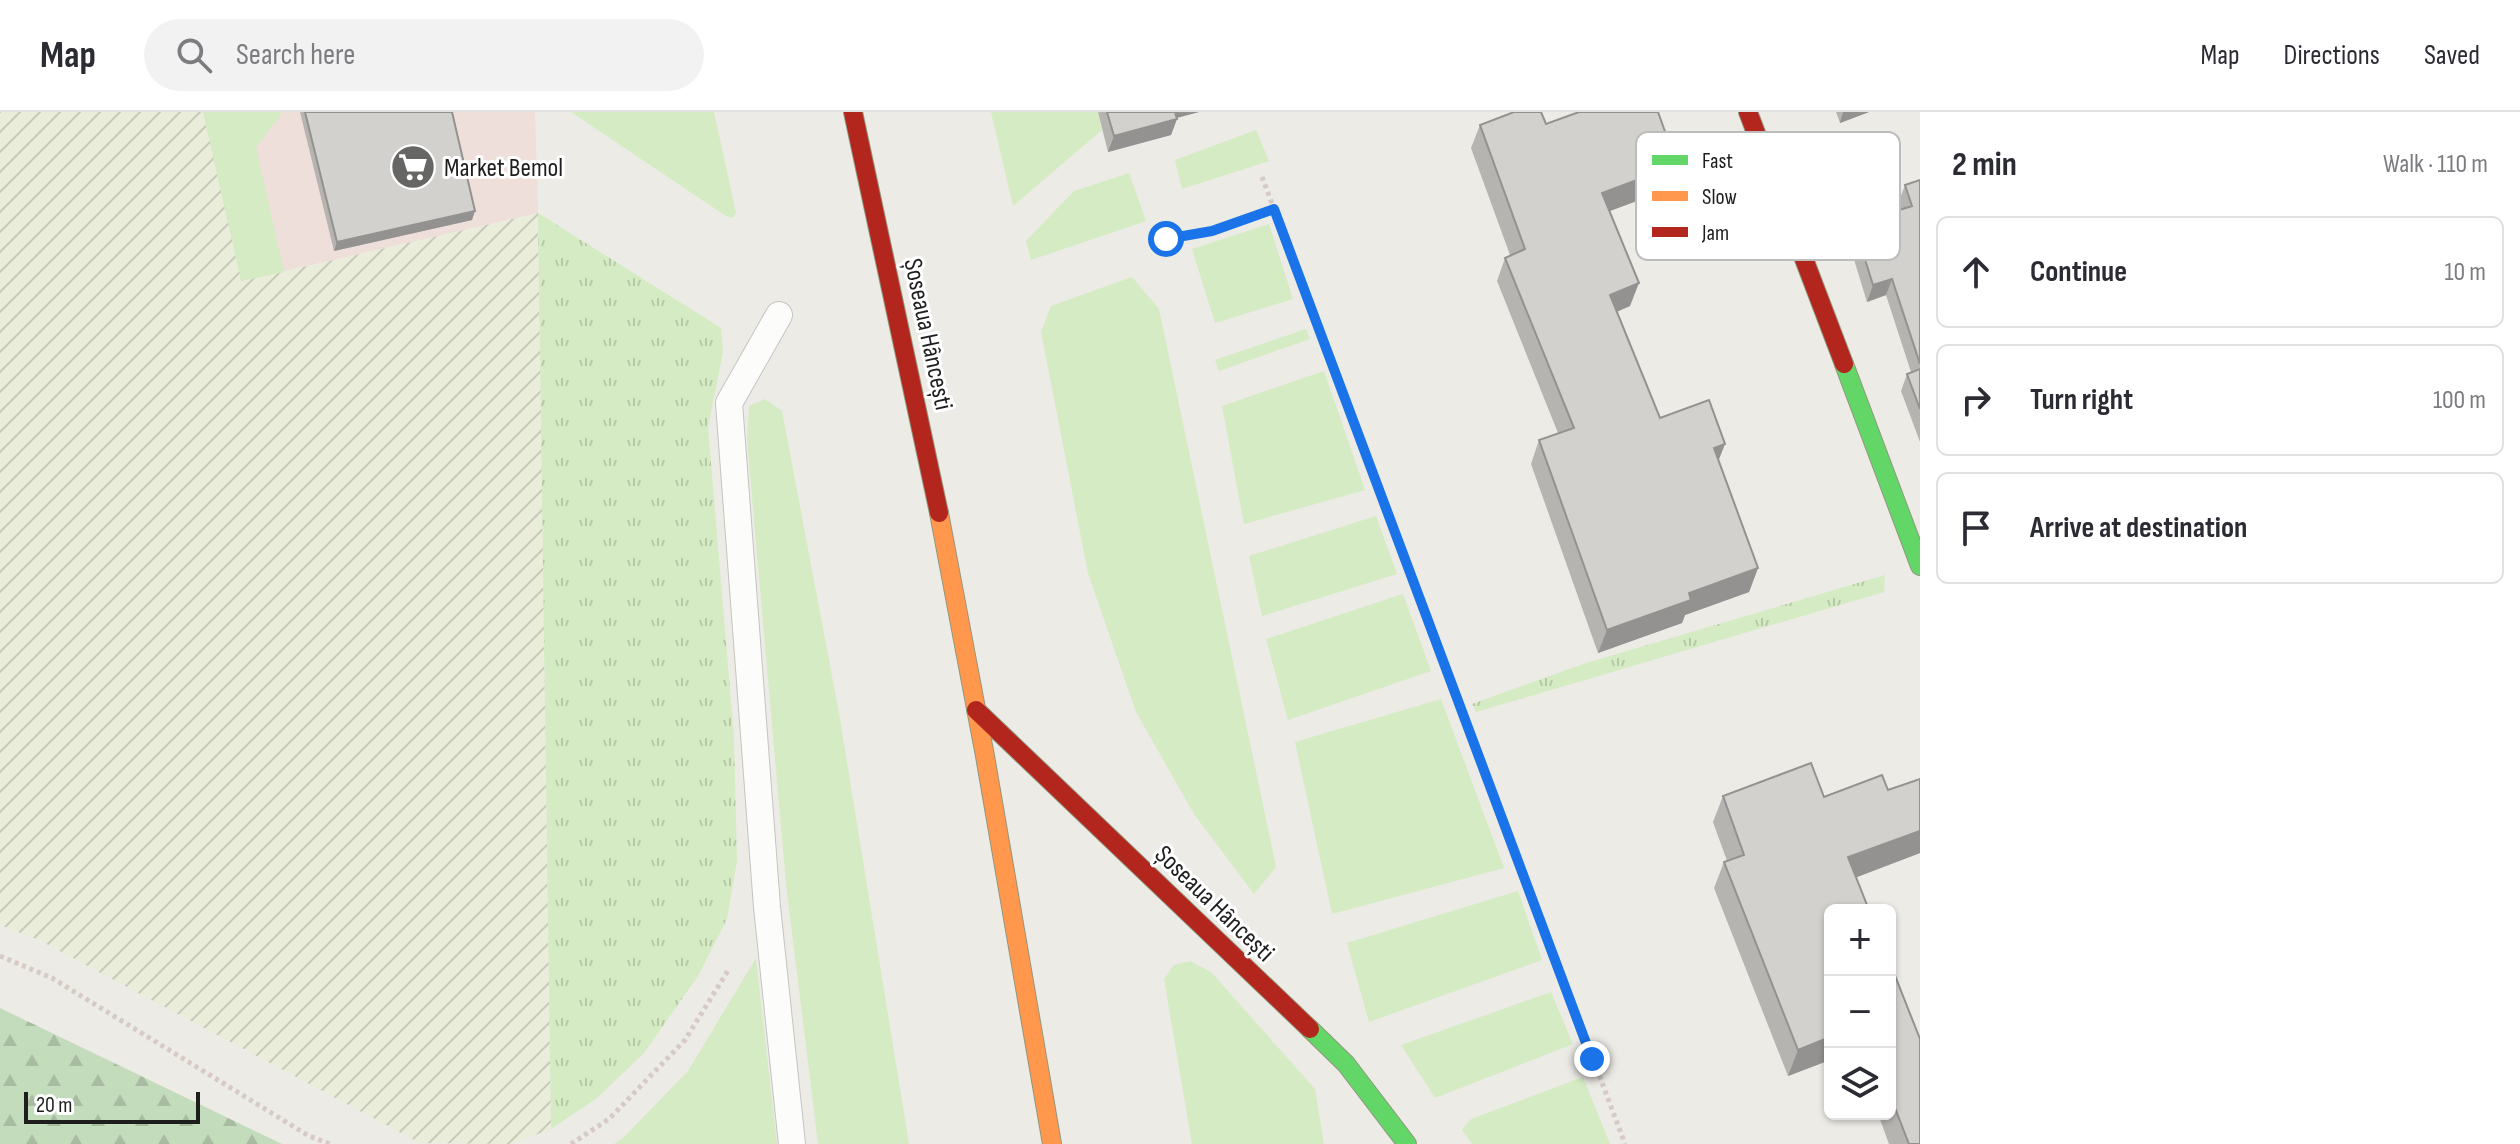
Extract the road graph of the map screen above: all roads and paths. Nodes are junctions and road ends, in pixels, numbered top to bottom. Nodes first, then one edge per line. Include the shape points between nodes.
1 (853, 112) edge
2 (1748, 112) edge
3 (1756, 132) edge
4 (1262, 177) dead end
5 (1274, 209) junction
6 (1166, 239) dead end
7 (1804, 260) edge
8 (779, 315) dead end
9 (1920, 566) edge
10 (976, 710) junction
11 (767, 907) junction
12 (0, 956) edge
13 (330, 1144) edge
14 (571, 1144) edge
15 (792, 1144) edge
16 (1052, 1144) edge
17 (1407, 1144) edge
18 (1625, 1144) edge

1 - 10 main road, Șoseaua Hâncești via 919,408
2 - 3 main road
4 - 5 path
5 - 6 path via 1212,231
5 - 18 path
7 - 9 main road
8 - 11 lane via 729,403
10 - 16 main road, Șoseaua Hâncești
10 - 17 main road, Șoseaua Hâncești via 1346,1064
11 - 14 path via 685,1040 609,1119
11 - 15 lane
12 - 13 path via 52,978

